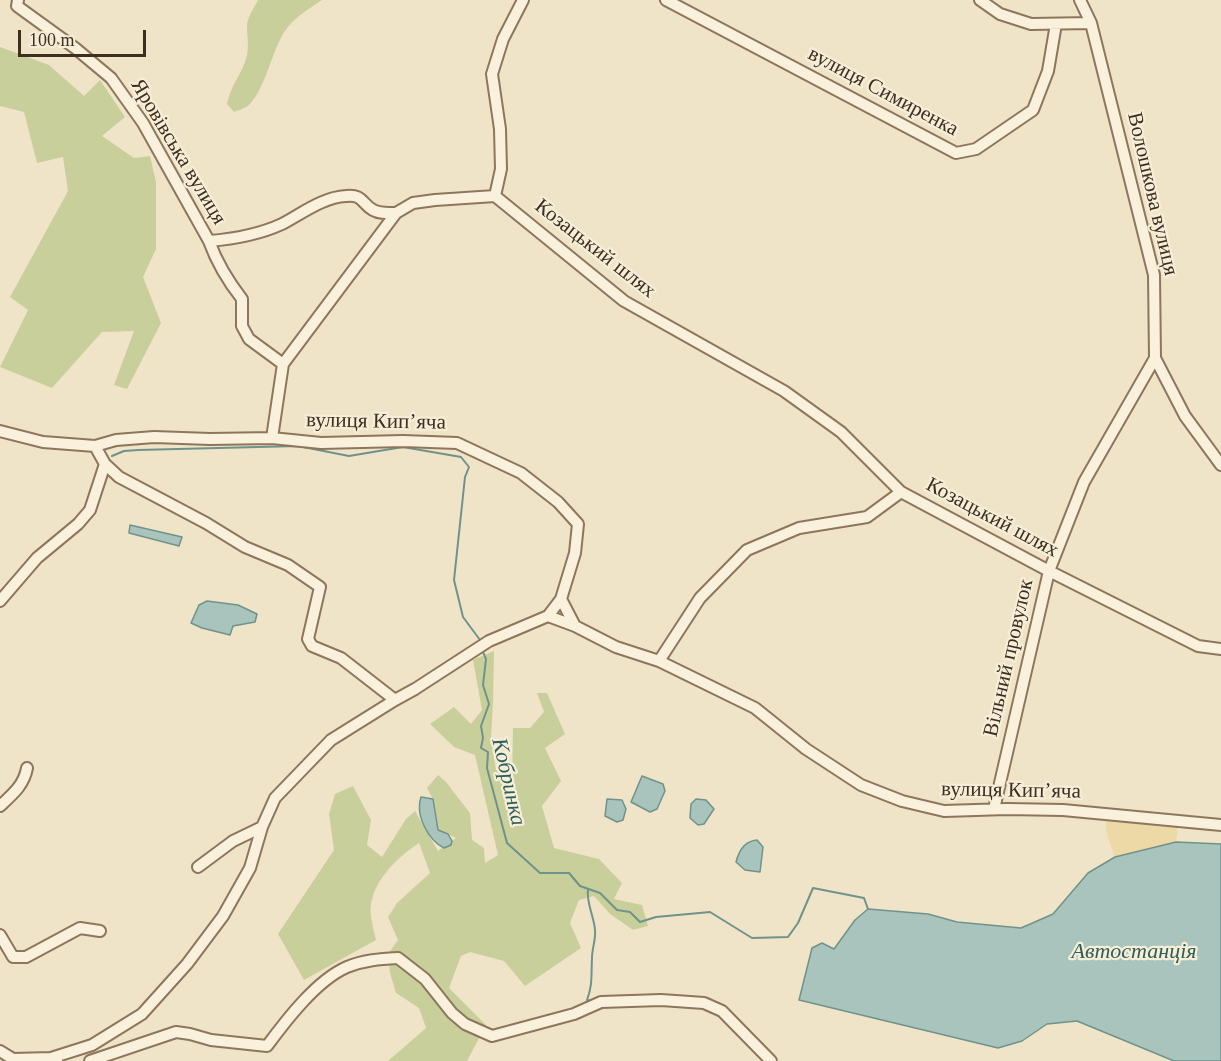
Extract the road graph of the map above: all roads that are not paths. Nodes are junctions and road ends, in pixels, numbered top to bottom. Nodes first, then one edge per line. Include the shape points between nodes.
1 (18, 0) edge
2 (523, 0) edge
3 (666, 0) edge
4 (980, 0) edge
5 (1080, 0) edge
6 (1091, 23) junction
7 (1056, 24) junction
8 (495, 196) junction
9 (396, 213) junction
10 (209, 241) junction
11 (1155, 358) junction
12 (283, 364) junction
13 (0, 431) edge
14 (272, 438) junction
15 (95, 446) junction
16 (105, 464) junction
17 (1221, 465) edge
18 (901, 492) junction
19 (1049, 571) junction
20 (561, 599) junction
21 (0, 601) edge
22 (548, 616) junction
23 (575, 626) junction
24 (1221, 649) edge
25 (659, 661) junction
26 (395, 700) junction
27 (27, 768) dead end
28 (0, 806) edge
29 (994, 809) junction
30 (1221, 825) edge
31 (262, 827) junction
32 (198, 867) dead end
33 (100, 932) dead end
34 (0, 935) edge
35 (0, 1051) edge
36 (55, 1059) edge
37 (12, 1060) edge
38 (90, 1061) edge
39 (771, 1061) edge

1 - 10 street, Яровівська вулиця via 17,6 111,78 143,123
2 - 8 street via 503,39 492,74 501,169
3 - 7 street, вулиця Симиренка via 956,153 976,149 1033,110 1048,70
4 - 7 street via 1000,14 1031,24
5 - 6 street, Волошкова вулиця
6 - 7 street
6 - 11 street, Волошкова вулиця via 1154,275
8 - 9 street via 413,203
8 - 18 street, Козацький шлях via 624,301 803,404 841,432
9 - 10 street, Яровівська вулиця via 380,213 362,199 348,195 334,197 254,235
9 - 12 street
10 - 12 street via 218,264 242,299 242,327 249,339
11 - 17 street, Волошкова вулиця via 1185,416
11 - 19 street, Вільний провулок via 1084,482
12 - 14 street
13 - 15 street via 43,442
14 - 15 street via 154,437
14 - 20 street, вулиця Кипʼяча via 321,443 457,443 521,473 558,502 578,524 575,553
15 - 16 street
16 - 21 street via 90,510 37,558
16 - 26 street via 119,477 245,547 288,565 320,587 308,639 312,646 341,658
18 - 19 street, Козацький шлях
18 - 25 street via 867,517 799,528 747,550 700,598
19 - 24 street, Козацький шлях via 1198,646
19 - 29 street, Вільний провулок
20 - 22 street
20 - 23 street
22 - 23 street, вулиця Кипʼяча
22 - 26 street via 489,641
23 - 25 street, вулиця Кипʼяча via 616,647
25 - 29 street, вулиця Кипʼяча via 755,708 806,749 861,785 902,801 944,811
26 - 31 street via 331,740 275,798
27 - 28 street via 25,779
29 - 30 street, вулиця Кипʼяча via 1063,810
31 - 32 street
31 - 36 street via 249,868 223,916 187,964 142,1014 92,1045
33 - 34 street via 80,928 26,957 13,957
35 - 37 street
36 - 37 street
38 - 39 street via 176,1032 267,1046 324,981 373,959 398,958 425,979 452,1013 492,1036 574,1014 601,1002 704,1003 722,1011

